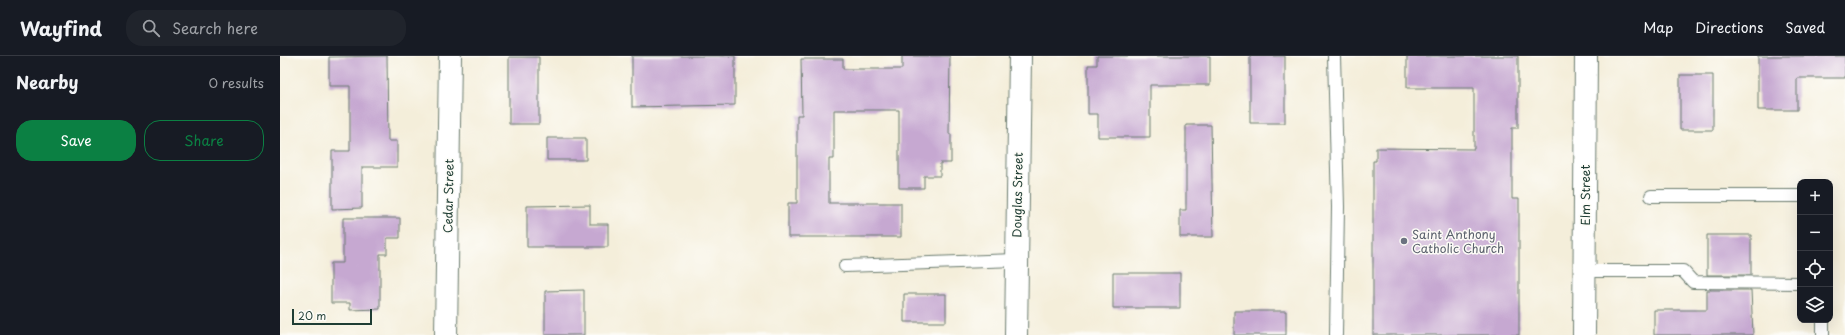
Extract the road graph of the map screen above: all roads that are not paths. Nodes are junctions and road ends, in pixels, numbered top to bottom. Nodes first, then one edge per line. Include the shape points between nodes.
1 (450, 56) edge
2 (1020, 56) edge
3 (1334, 56) edge
4 (1586, 56) edge
5 (1651, 196) dead end
6 (1797, 196) edge
7 (1016, 260) junction
8 (845, 266) dead end
9 (1585, 271) junction
10 (1797, 283) edge
11 (1823, 323) edge
12 (446, 335) edge
13 (1016, 335) edge
14 (1336, 335) edge
15 (1584, 335) edge
16 (1823, 335) edge

1 - 12 street, Cedar Street
2 - 7 street, Douglas Street
3 - 14 lane via 1338,207
4 - 9 street, Elm Street
5 - 6 lane
7 - 8 lane
7 - 13 street, Douglas Street
9 - 10 lane via 1683,271 1693,282
9 - 15 street, Elm Street
11 - 16 lane

